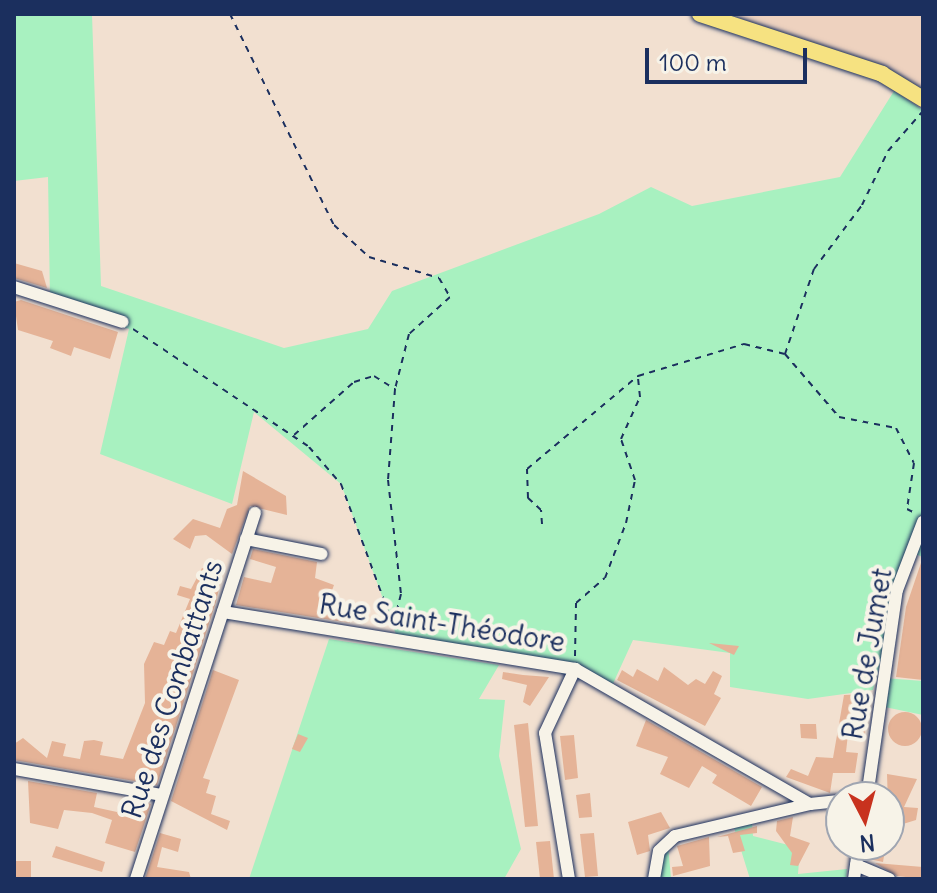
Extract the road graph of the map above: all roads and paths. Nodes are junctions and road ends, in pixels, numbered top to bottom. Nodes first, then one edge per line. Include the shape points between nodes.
1 (230, 14) edge
2 (700, 14) edge
3 (923, 99) edge
4 (923, 111) edge
5 (14, 287) edge
6 (123, 322) joint
7 (785, 354) junction
8 (638, 376) junction
9 (395, 389) junction
10 (293, 436) junction
11 (255, 513) dead end
12 (923, 520) edge
13 (542, 524) dead end
14 (246, 539) junction
15 (322, 554) dead end
16 (223, 612) junction
17 (571, 668) junction
18 (14, 769) edge
19 (869, 781) edge
20 (161, 795) junction
21 (825, 803) edge
22 (810, 804) junction
23 (855, 872) edge
24 (136, 879) edge
25 (569, 879) edge
26 (654, 879) edge
27 (889, 879) edge

1 - 9 path via 334,225 369,257 439,278 450,297 409,334
2 - 3 main road via 882,74
4 - 7 path via 888,151 862,205 814,269
5 - 6 street
6 - 10 path
7 - 8 path via 744,344
7 - 12 path via 839,417 883,421 908,441 914,463 907,509
8 - 13 path via 527,469 528,498 541,510
8 - 17 path via 640,397 621,439 635,480 626,523 605,578 576,603
9 - 10 path via 374,376 354,382
9 - 10 path via 388,471 401,594 393,625 341,484
11 - 14 street, Rue des Combattants
12 - 19 street, Rue de Jumet via 897,590
14 - 15 street
14 - 16 street, Rue des Combattants
16 - 17 street, Rue Saint-Théodore
16 - 20 street, Rue des Combattants
17 - 22 street, Rue Saint-Théodore
17 - 25 street via 545,733
18 - 20 street
20 - 24 street, Rue des Combattants
21 - 22 street
22 - 26 street via 675,836 659,851
23 - 27 street

